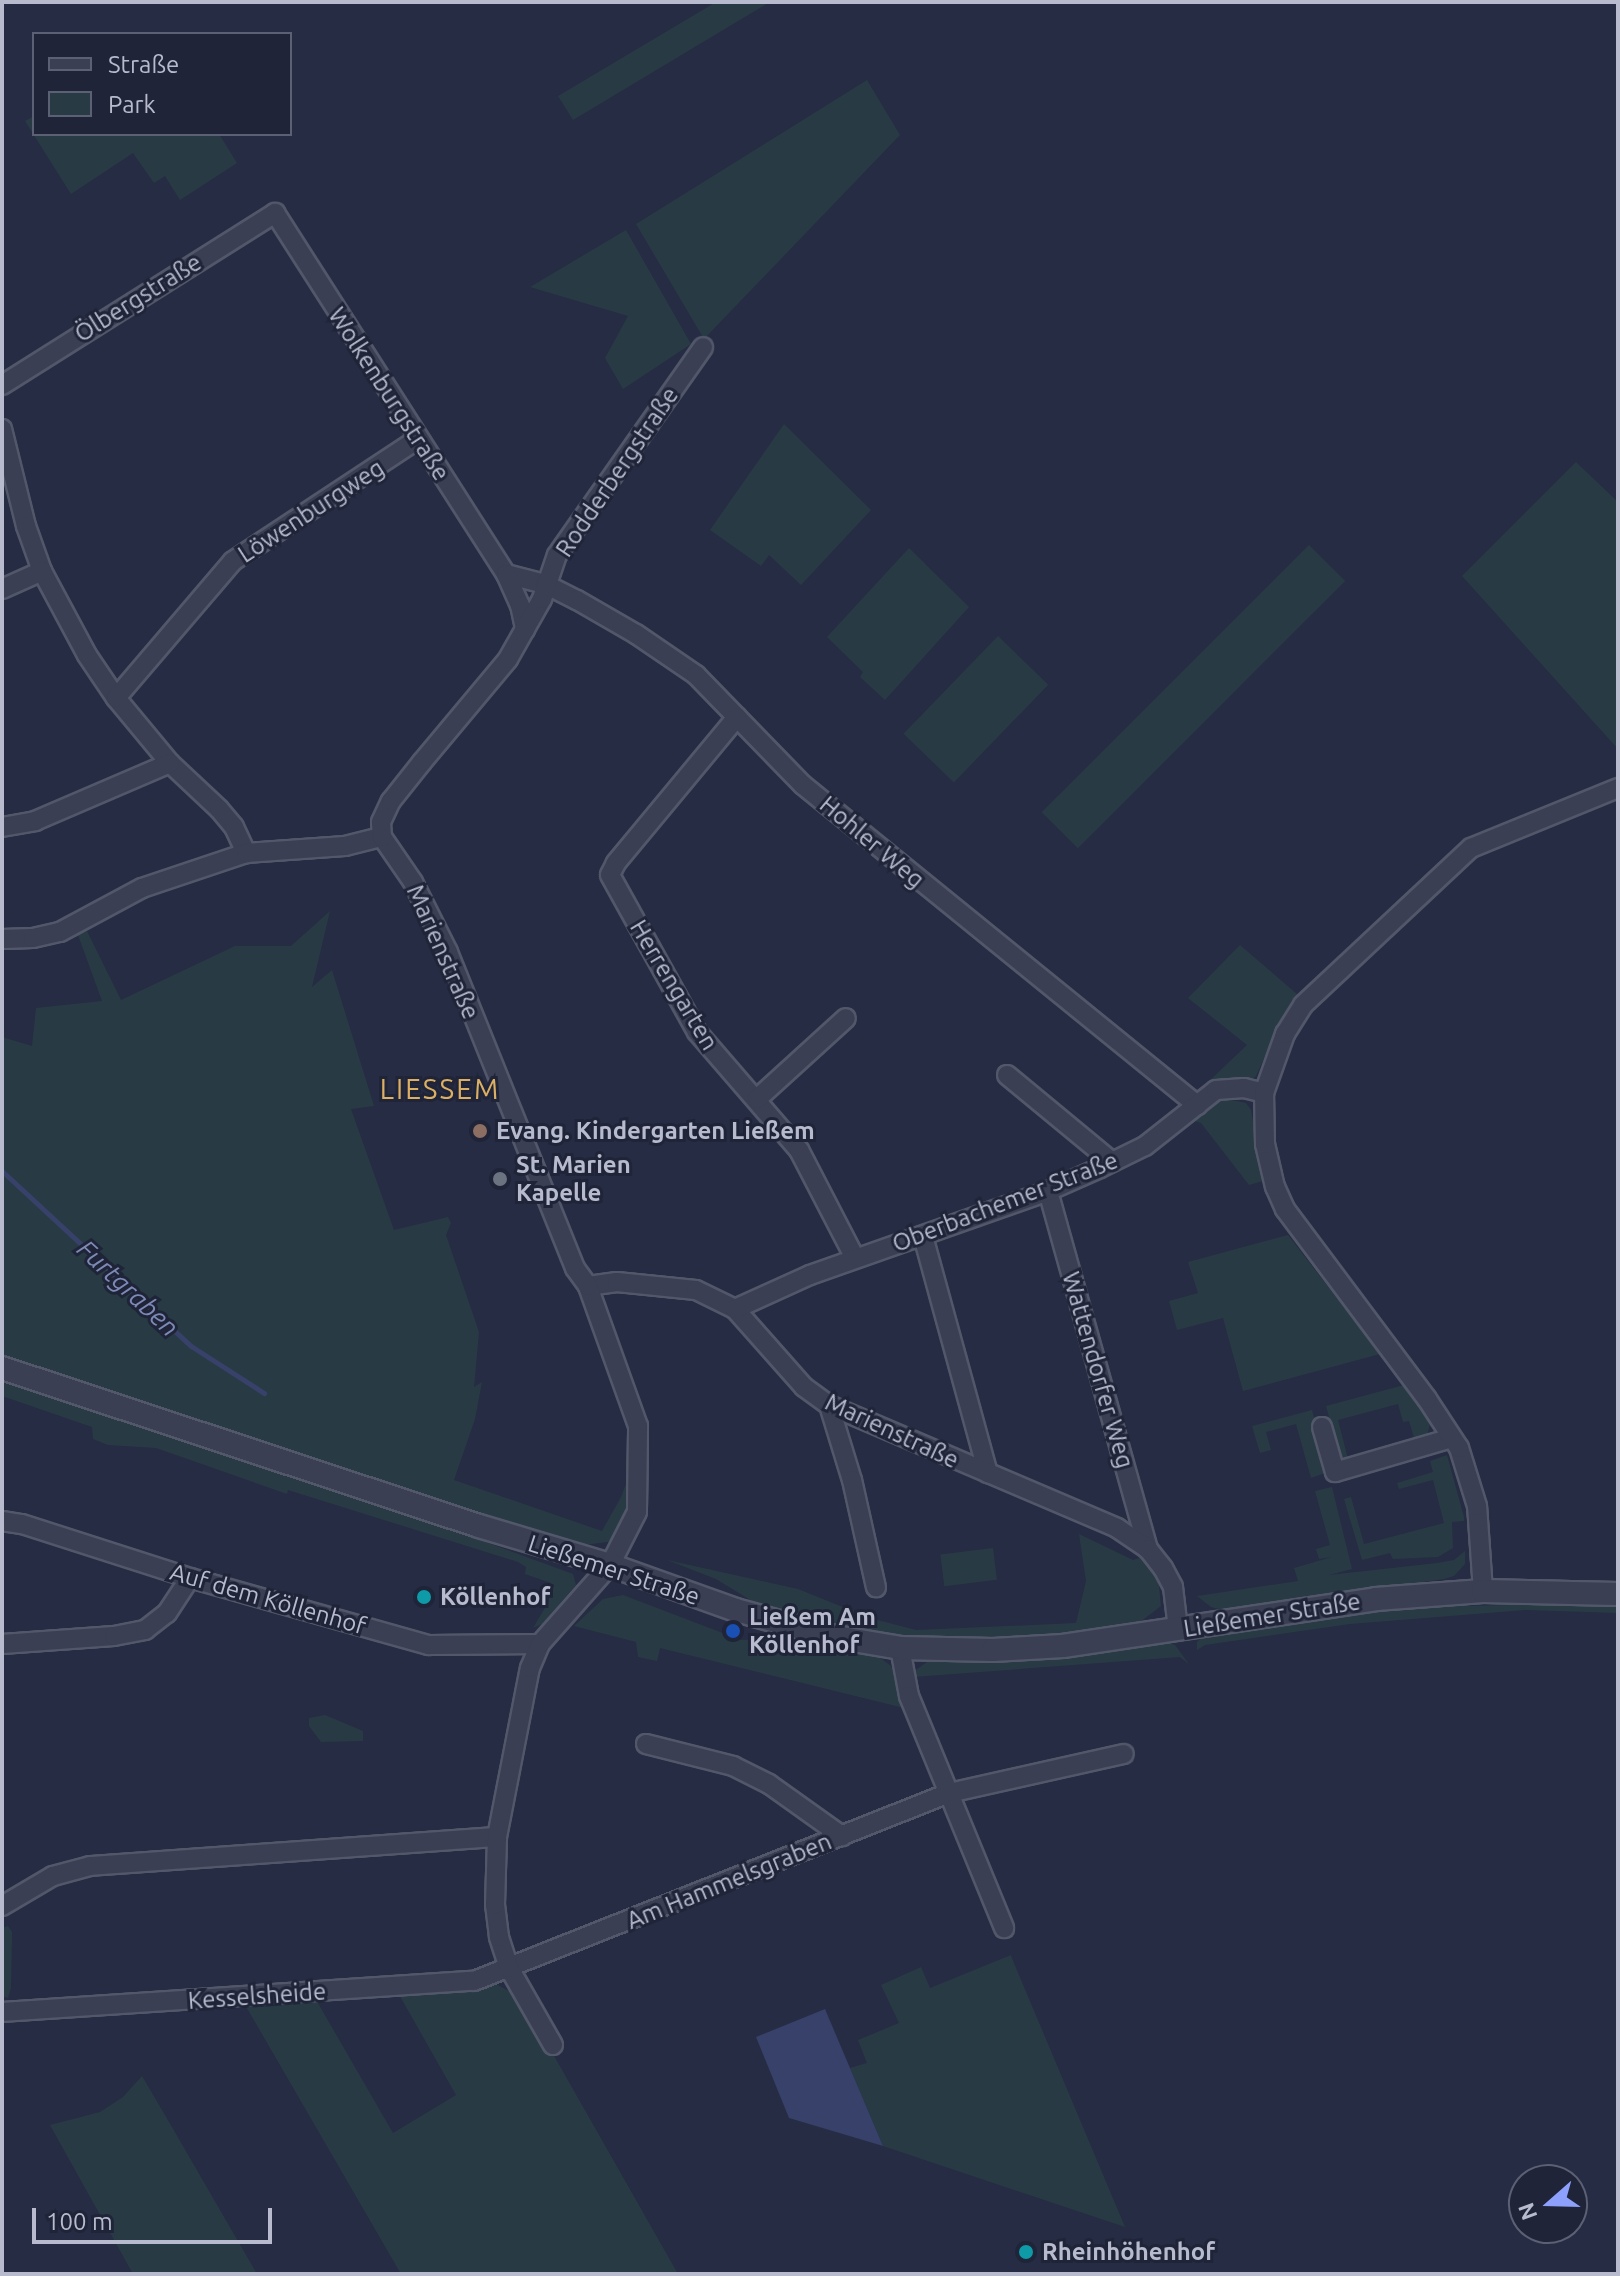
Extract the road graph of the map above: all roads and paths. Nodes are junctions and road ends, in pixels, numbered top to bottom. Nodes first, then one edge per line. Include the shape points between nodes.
1 (275, 213) joint
2 (703, 347) dead end
3 (2, 385) edge
4 (2, 429) edge
5 (418, 439) junction
6 (42, 571) junction
7 (506, 574) junction
8 (545, 584) junction
9 (2, 589) edge
10 (525, 629) junction
11 (116, 698) junction
12 (737, 717) junction
13 (170, 763) junction
14 (1618, 788) edge
15 (2, 827) edge
16 (382, 837) junction
17 (246, 853) junction
18 (2, 939) edge
19 (846, 1018) dead end
20 (1007, 1075) dead end
21 (1264, 1093) junction
22 (757, 1099) junction
23 (1197, 1105) junction
24 (1112, 1162) junction
25 (1048, 1191) junction
26 (923, 1236) junction
27 (855, 1258) junction
28 (588, 1286) junction
29 (735, 1309) junction
30 (2, 1368) edge
31 (829, 1405) junction
32 (1322, 1427) dead end
33 (1452, 1438) junction
34 (988, 1473) junction
35 (2, 1521) edge
36 (1148, 1549) junction
37 (610, 1565) junction
38 (190, 1578) junction
39 (876, 1587) dead end
40 (1483, 1591) junction
41 (1618, 1594) edge
42 (1178, 1629) junction
43 (2, 1644) edge
44 (540, 1644) junction
45 (900, 1648) junction
46 (646, 1744) dead end
47 (1124, 1754) dead end
48 (949, 1793) junction
49 (842, 1836) junction
50 (497, 1837) junction
51 (2, 1906) edge
52 (1004, 1928) dead end
53 (509, 1968) junction
54 (2, 2012) edge
55 (553, 2045) dead end

1 - 3 street, Ölbergstraße
1 - 5 street, Wolkenburgstraße
2 - 8 street, Rodderbergstraße via 557,555
4 - 6 street
5 - 7 street, Wolkenburgstraße
5 - 11 street, Löwenburgweg via 233,561
6 - 9 street
6 - 11 street
7 - 8 street
7 - 10 street, Wolkenburgstraße
8 - 10 street, Rodderbergstraße
8 - 12 street, Hohler Weg via 684,667
10 - 16 street, Rodderbergstraße via 508,659 391,801 381,822
11 - 13 street
12 - 22 street, Herrengarten via 610,875 697,1032
12 - 23 street, Hohler Weg via 803,785
13 - 15 street via 35,821
13 - 17 street via 219,809
14 - 21 street via 1471,848 1303,1005 1285,1034
16 - 17 street via 303,851
16 - 28 street, Marienstraße via 413,882 448,952 575,1268
17 - 18 street via 142,888 60,932
19 - 22 street
20 - 24 street
21 - 23 street, Oberbachemer Straße via 1216,1090
21 - 33 street via 1269,1164 1285,1209
22 - 27 street, Herrengarten via 799,1150
23 - 24 street, Oberbachemer Straße via 1145,1146
24 - 25 street, Oberbachemer Straße
25 - 26 street, Oberbachemer Straße
25 - 36 street, Wattendorfer Weg
26 - 27 street, Oberbachemer Straße
26 - 34 street
27 - 29 street, Oberbachemer Straße
28 - 29 street, Marienstraße via 617,1282 696,1290
28 - 37 street via 638,1426 637,1512
29 - 31 street, Marienstraße via 804,1387
30 - 37 street, Ließemer Straße
31 - 34 street, Marienstraße
31 - 39 street
32 - 33 street via 1335,1472
33 - 40 street via 1469,1472 1477,1506
34 - 36 street, Marienstraße via 1117,1528
35 - 38 street, Auf dem Köllenhof
36 - 42 street, Marienstraße via 1173,1587
37 - 44 street
37 - 45 street, Ließemer Straße via 736,1610 830,1636
38 - 43 street via 167,1613 145,1630
38 - 44 street, Auf dem Köllenhof via 429,1645
40 - 41 street, Ließemer Straße
40 - 42 street, Ließemer Straße via 1376,1599
42 - 45 street, Ließemer Straße via 1063,1646
44 - 50 street via 530,1668
45 - 48 street via 909,1696
46 - 49 street via 733,1766 769,1784
47 - 48 street, Am Hammelsgraben
48 - 49 street, Am Hammelsgraben
48 - 52 street
49 - 53 street, Am Hammelsgraben
50 - 51 street via 90,1866 53,1876
50 - 53 street via 495,1905
53 - 54 street, Kesselsheide via 474,1981
53 - 55 street

